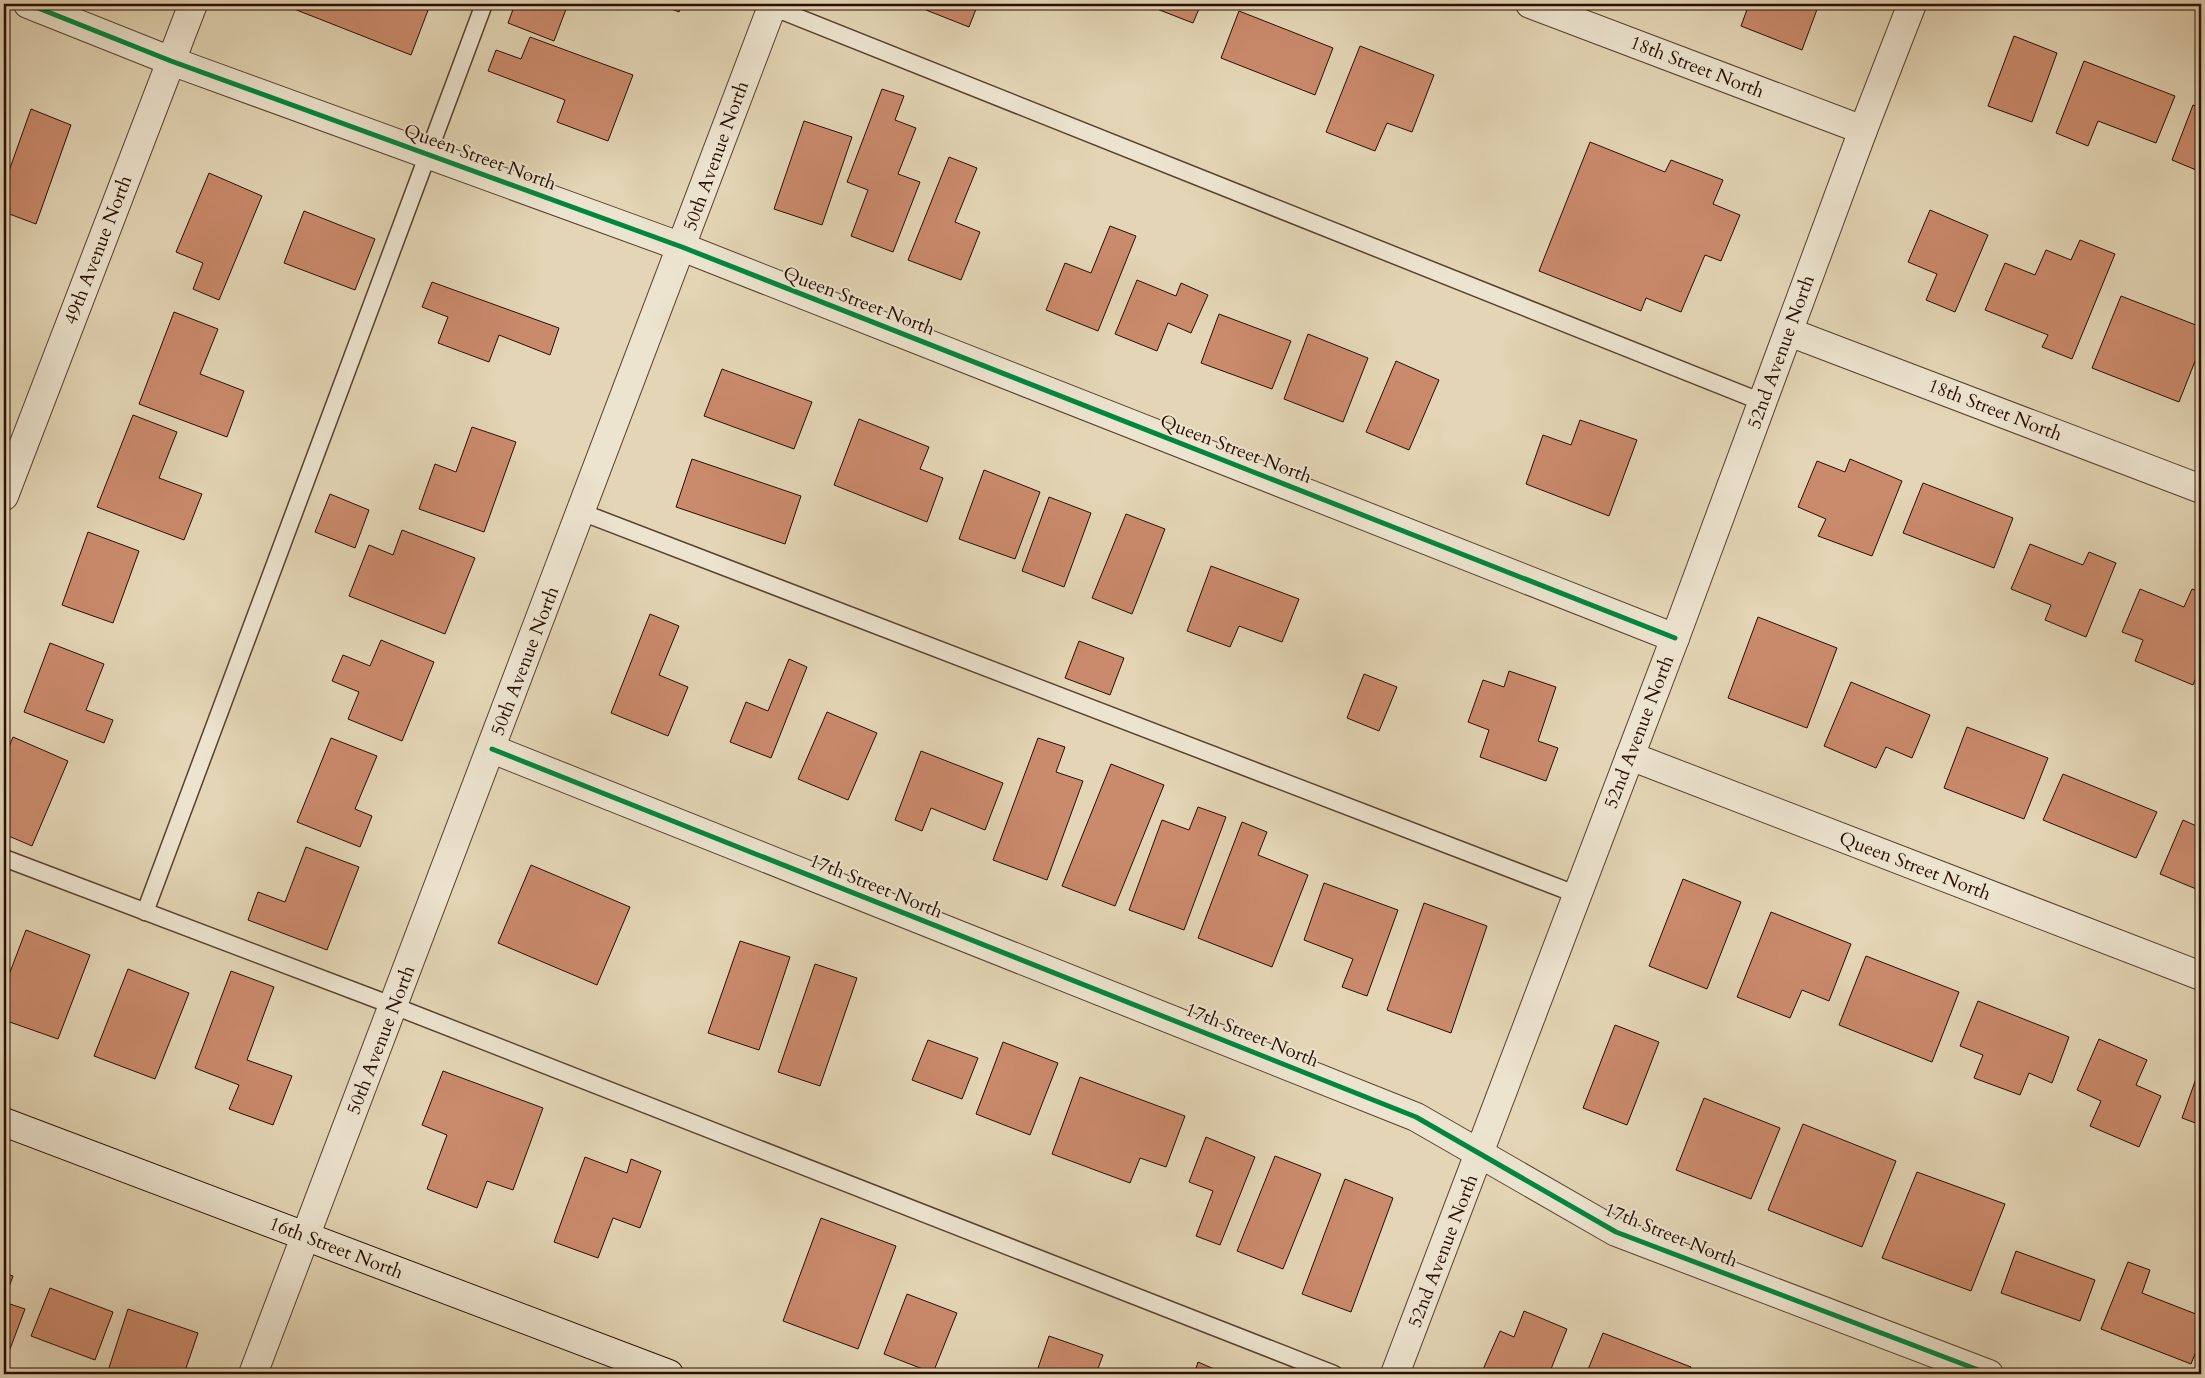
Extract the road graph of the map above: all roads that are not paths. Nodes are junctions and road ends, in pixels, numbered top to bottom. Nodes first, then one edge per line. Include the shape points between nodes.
1 (28, 4) edge
2 (193, 4) edge
3 (484, 4) edge
4 (1530, 4) edge
5 (1912, 4) edge
6 (773, 5) edge
7 (171, 61) junction
8 (1863, 130) junction
9 (426, 154) junction
10 (682, 248) junction
11 (1789, 332) junction
12 (1762, 402) junction
13 (2201, 489) edge
14 (4, 496) edge
15 (581, 512) junction
16 (1675, 638) junction
17 (492, 749) junction
18 (1630, 756) junction
19 (4, 858) edge
20 (1578, 895) junction
21 (146, 912) junction
22 (2201, 976) edge
23 (394, 1006) junction
24 (4, 1122) edge
25 (1480, 1154) junction
26 (305, 1236) junction
27 (252, 1374) edge
28 (669, 1374) edge
29 (1334, 1374) edge
30 (1396, 1374) edge
31 (1988, 1374) edge

1 - 7 street, Queen Street North
2 - 7 street, 49th Avenue North
3 - 9 lane
4 - 8 street, 18th Street North
5 - 8 street, 52nd Avenue North
6 - 10 street, 50th Avenue North
6 - 12 lane
7 - 9 street, Queen Street North
7 - 14 street, 49th Avenue North
8 - 11 street, 52nd Avenue North
9 - 10 street, Queen Street North
9 - 21 lane
10 - 15 street, 50th Avenue North
10 - 16 street, Queen Street North
11 - 12 street, 52nd Avenue North
11 - 13 street, 18th Street North
12 - 16 street, 52nd Avenue North
15 - 17 street, 50th Avenue North
15 - 20 lane
16 - 18 street, 52nd Avenue North
17 - 23 street, 50th Avenue North
17 - 25 street, 17th Street North via 1416,1117
18 - 20 street, 52nd Avenue North
18 - 22 street, Queen Street North
19 - 21 lane
20 - 25 street, 52nd Avenue North
21 - 23 lane
23 - 26 street, 50th Avenue North
23 - 29 lane
24 - 26 street, 16th Street North
25 - 30 street, 52nd Avenue North
25 - 31 street, 17th Street North via 1616,1232
26 - 27 street, 50th Avenue North
26 - 28 street, 16th Street North

